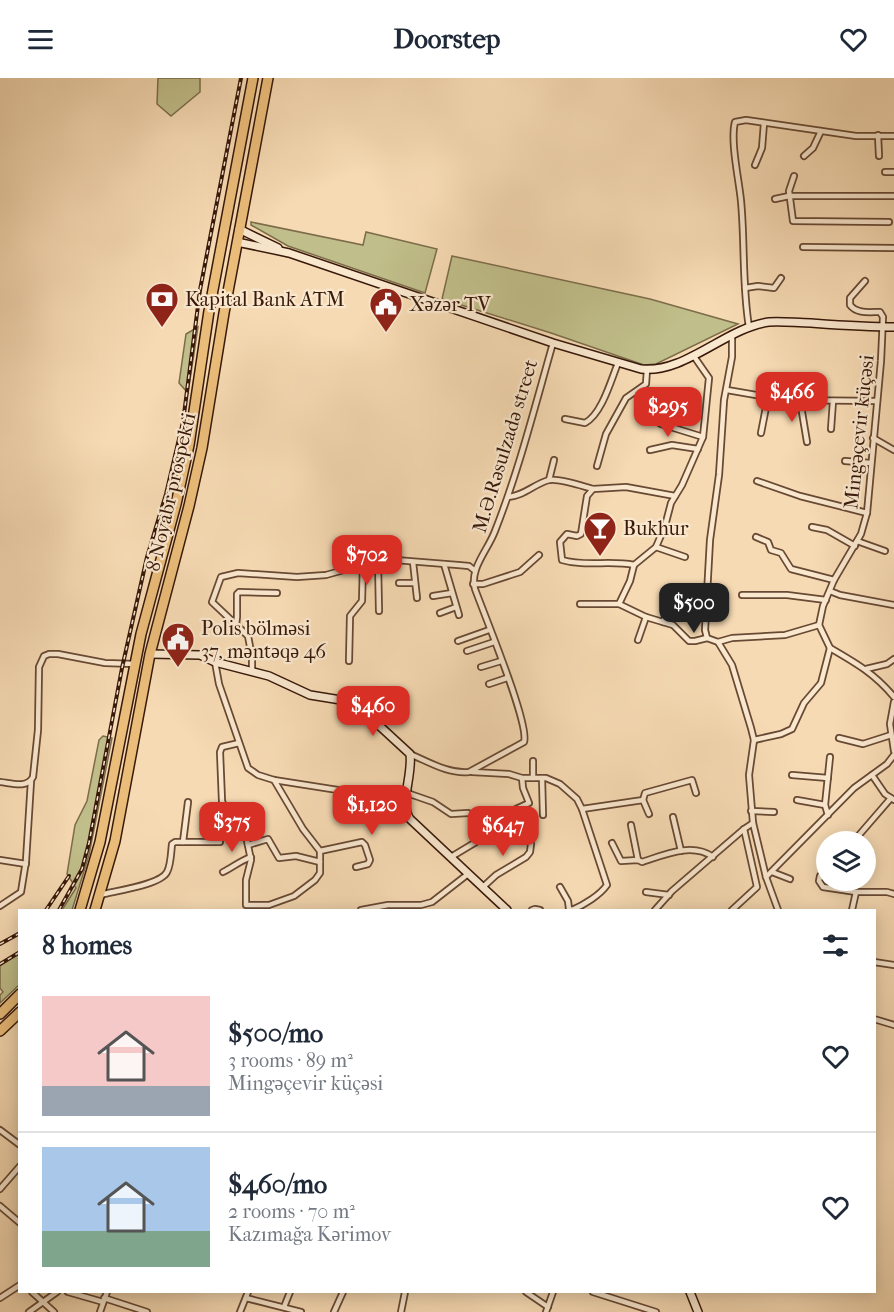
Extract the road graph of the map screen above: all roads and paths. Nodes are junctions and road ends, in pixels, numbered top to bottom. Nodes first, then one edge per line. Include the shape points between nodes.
1 (253, 78) edge
2 (268, 78) edge
3 (764, 123) junction
4 (821, 131) junction
5 (878, 135) junction
6 (894, 136) edge
7 (804, 156) dead end
8 (879, 156) dead end
9 (755, 165) dead end
10 (885, 172) dead end
11 (894, 172) edge
12 (794, 176) dead end
13 (789, 195) junction
14 (894, 196) edge
15 (775, 199) dead end
16 (889, 222) dead end
17 (225, 225) junction
18 (240, 229) junction
19 (223, 239) junction
20 (237, 242) junction
21 (802, 247) dead end
22 (894, 248) edge
23 (288, 253) junction
24 (781, 278) dead end
25 (865, 281) dead end
26 (745, 288) junction
27 (862, 312) junction
28 (861, 326) junction
29 (749, 327) junction
30 (883, 327) junction
31 (894, 327) edge
32 (732, 334) junction
33 (553, 343) junction
34 (693, 355) junction
35 (618, 363) junction
36 (647, 369) junction
37 (727, 390) junction
38 (768, 397) junction
39 (800, 400) junction
40 (833, 401) junction
41 (877, 402) junction
42 (644, 414) dead end
43 (565, 419) dead end
44 (831, 429) dead end
45 (761, 433) dead end
46 (703, 437) junction
47 (873, 438) junction
48 (807, 442) dead end
49 (698, 449) junction
50 (650, 450) dead end
51 (894, 450) edge
52 (554, 460) dead end
53 (845, 461) dead end
54 (871, 463) junction
55 (597, 466) dead end
56 (549, 480) junction
57 (757, 481) dead end
58 (593, 489) junction
59 (675, 496) junction
60 (508, 497) junction
61 (867, 513) junction
62 (812, 526) dead end
63 (756, 537) dead end
64 (856, 544) junction
65 (656, 547) junction
66 (885, 551) dead end
67 (539, 555) dead end
68 (686, 557) dead end
69 (378, 561) junction
70 (413, 562) junction
71 (444, 564) junction
72 (363, 565) junction
73 (634, 565) junction
74 (474, 570) junction
75 (834, 580) junction
76 (399, 583) dead end
77 (415, 583) junction
78 (473, 584) junction
79 (830, 591) junction
80 (277, 593) dead end
81 (452, 593) junction
82 (674, 593) dead end
83 (742, 595) dead end
84 (433, 596) dead end
85 (417, 598) dead end
86 (826, 600) junction
87 (580, 604) dead end
88 (619, 604) junction
89 (894, 605) edge
90 (456, 607) junction
91 (379, 611) dead end
92 (440, 614) dead end
93 (459, 615) dead end
94 (646, 616) junction
95 (663, 622) junction
96 (236, 625) junction
97 (819, 625) junction
98 (489, 630) junction
99 (217, 631) dead end
100 (707, 638) junction
101 (638, 640) dead end
102 (458, 641) dead end
103 (494, 642) junction
104 (718, 642) junction
105 (830, 648) junction
106 (467, 651) dead end
107 (150, 654) junction
108 (894, 659) edge
109 (349, 661) dead end
110 (501, 661) junction
111 (215, 662) junction
112 (135, 664) junction
113 (481, 668) dead end
114 (866, 669) junction
115 (252, 670) junction
116 (507, 678) junction
117 (489, 684) dead end
118 (894, 697) edge
119 (894, 702) edge
120 (891, 735) junction
121 (839, 738) dead end
122 (754, 740) junction
123 (239, 743) junction
124 (894, 753) edge
125 (410, 754) junction
126 (831, 757) dead end
127 (533, 761) dead end
128 (469, 772) junction
129 (792, 775) dead end
130 (872, 775) junction
131 (522, 778) junction
132 (533, 778) junction
133 (542, 778) junction
134 (828, 778) junction
135 (274, 780) junction
136 (31, 781) junction
137 (0, 782) edge
138 (407, 793) junction
139 (696, 793) dead end
140 (892, 799) edge
141 (643, 800) junction
142 (797, 800) dead end
143 (189, 802) dead end
144 (825, 805) junction
145 (516, 809) dead end
146 (582, 809) junction
147 (751, 811) junction
148 (233, 812) dead end
149 (406, 812) junction
150 (774, 812) dead end
151 (468, 813) dead end
152 (649, 814) dead end
153 (828, 814) junction
154 (543, 815) dead end
155 (673, 817) dead end
156 (753, 824) junction
157 (631, 825) dead end
158 (528, 828) dead end
159 (744, 829) junction
160 (863, 831) edge
161 (246, 836) dead end
162 (183, 842) junction
163 (220, 842) dead end
164 (476, 842) dead end
165 (612, 843) dead end
166 (248, 845) junction
167 (320, 851) junction
168 (681, 851) junction
169 (251, 856) junction
170 (451, 857) junction
171 (713, 857) junction
172 (0, 860) edge
173 (638, 860) junction
174 (320, 862) junction
175 (26, 864) junction
176 (356, 867) dead end
177 (223, 872) dead end
178 (772, 872) junction
179 (468, 874) junction
180 (766, 878) junction
181 (790, 879) dead end
182 (483, 887) junction
183 (560, 888) dead end
184 (646, 891) dead end
185 (849, 891) edge
186 (856, 892) junction
187 (894, 894) edge
188 (100, 895) junction
189 (669, 895) junction
190 (0, 906) edge
191 (80, 909) edge
192 (95, 909) edge
193 (366, 909) edge
194 (506, 909) edge
195 (569, 909) edge
196 (574, 909) edge
197 (655, 909) edge
198 (733, 909) edge
199 (778, 909) edge
200 (852, 909) edge
201 (876, 962) edge
202 (894, 965) edge
203 (18, 996) edge
204 (0, 1014) edge
205 (18, 1014) edge
206 (876, 1020) edge
207 (894, 1025) edge
208 (0, 1031) edge
209 (0, 1130) edge
210 (18, 1144) edge
211 (18, 1168) edge
212 (0, 1189) edge
213 (0, 1206) edge
214 (18, 1221) edge
215 (18, 1286) edge
216 (33, 1293) edge
217 (56, 1293) edge
218 (72, 1293) edge
219 (106, 1293) edge
220 (248, 1293) edge
221 (290, 1293) edge
222 (343, 1293) edge
223 (405, 1293) edge
224 (527, 1293) edge
225 (553, 1293) edge
226 (596, 1293) edge
227 (690, 1293) edge
228 (0, 1298) edge
229 (246, 1298) junction
230 (104, 1300) junction
231 (44, 1301) junction
232 (284, 1307) junction
233 (547, 1309) edge
234 (29, 1312) edge
235 (54, 1312) edge
236 (100, 1312) edge
237 (147, 1312) edge
238 (240, 1312) edge
239 (301, 1312) edge
240 (334, 1312) edge
241 (401, 1312) edge
242 (656, 1312) edge
243 (698, 1312) edge

1 - 17 highway, 8 Noyabr prospekti
2 - 18 highway, 8 Noyabr prospekti
3 - 4 street
3 - 9 street via 762,148
3 - 26 street via 740,120 733,127
4 - 5 street
4 - 7 street
5 - 6 street
5 - 8 street
10 - 11 street
12 - 13 street
13 - 14 street
13 - 15 street
13 - 16 street via 793,221
17 - 18 highway
17 - 19 highway, 8 Noyabr prospekti
18 - 20 highway, 8 Noyabr prospekti
18 - 23 street
19 - 20 highway
19 - 112 highway, 8 Noyabr prospekti via 189,445
20 - 23 street
20 - 107 highway, 8 Noyabr prospekti via 199,459
21 - 22 street
23 - 33 street
24 - 26 street via 774,288
25 - 27 street via 849,300 853,308
26 - 29 street
27 - 28 street
27 - 30 street via 880,312
28 - 29 street via 769,322
28 - 30 street
29 - 32 street
30 - 31 street
30 - 41 street, Mingəçevir küçəsi
32 - 34 street
32 - 37 street
33 - 35 street
33 - 60 street, M.Ə.Rəsulzadə street
34 - 36 street via 665,367
34 - 46 street via 709,378
35 - 36 street
35 - 43 street via 591,419 585,423
36 - 55 street via 646,384 626,398 606,434
37 - 38 street
37 - 100 street via 705,597
38 - 39 street
38 - 45 street
39 - 40 street
39 - 48 street
40 - 41 street
40 - 44 street
41 - 47 street, Mingəçevir küçəsi
42 - 46 street via 661,424
46 - 49 street
47 - 51 street
47 - 54 street, Mingəçevir küçəsi
49 - 50 street via 672,445
49 - 59 street
52 - 56 street
53 - 54 street
54 - 61 street, Mingəçevir küçəsi
56 - 58 street
56 - 60 street
57 - 61 street
58 - 59 street via 626,487
58 - 73 street via 587,496 581,534 567,534 560,542 562,560
59 - 65 street
60 - 74 street, M.Ə.Rəsulzadə street via 490,544
61 - 64 street, Mingəçevir küçəsi
62 - 64 street
63 - 75 street via 781,553 791,569
64 - 66 street
64 - 75 street, Mingəçevir küçəsi
65 - 68 street
65 - 73 street
67 - 78 street via 520,572
69 - 70 street
69 - 72 street
69 - 91 street
70 - 71 street
70 - 77 street
71 - 74 street
71 - 81 street
72 - 96 street via 316,576 224,574 212,602
72 - 109 street via 362,601 350,616
73 - 88 street
74 - 78 street, M.Ə.Rəsulzadə street
75 - 79 street, Mingəçevir küçəsi
76 - 77 street
77 - 85 street
78 - 98 street, M.Ə.Rəsulzadə street
79 - 86 street, Mingəçevir küçəsi
79 - 89 street
80 - 96 street via 239,592
81 - 84 street
81 - 90 street
82 - 95 street
83 - 86 street
86 - 97 street, Mingəçevir küçəsi
87 - 88 street
88 - 94 street
90 - 92 street
90 - 93 street
94 - 95 street
94 - 101 street
95 - 100 street via 673,625 689,641
96 - 99 street via 232,630
96 - 115 street via 250,640
97 - 104 street via 785,635
97 - 105 street
98 - 102 street
98 - 103 street, M.Ə.Rəsulzadə street
100 - 104 street
103 - 106 street
103 - 110 street, M.Ə.Rəsulzadə street
104 - 122 street via 737,679
105 - 114 street
105 - 122 street via 821,683 804,703 792,729
107 - 111 street via 200,655
107 - 188 highway, 8 Noyabr prospekti via 115,841
108 - 114 street
110 - 113 street
110 - 116 street, M.Ə.Rəsulzadə street
111 - 115 street
111 - 123 street
112 - 136 street via 58,654 44,656 39,667 38,730
112 - 191 highway, 8 Noyabr prospekti via 100,842
114 - 118 street
115 - 125 street via 310,695 354,704
116 - 117 street
116 - 128 street, M.Ə.Rəsulzadə street via 525,733 524,742
119 - 120 street
120 - 121 street via 863,744
120 - 124 street
122 - 147 street via 749,775
123 - 135 street via 248,768
123 - 148 street via 222,747 220,753 222,801 225,809
124 - 130 street
125 - 128 street via 448,771
125 - 138 street
126 - 134 street
127 - 132 street
128 - 131 street
129 - 134 street
130 - 140 street
130 - 153 street
131 - 132 street
131 - 145 street via 529,803
132 - 133 street
133 - 146 street via 560,784
133 - 154 street
134 - 144 street
135 - 149 street via 376,796
135 - 167 street
136 - 137 street
136 - 175 street
138 - 149 street
138 - 151 street via 433,802 451,814
139 - 141 street via 692,780 645,794
140 - 160 street
141 - 146 street
141 - 152 street
142 - 144 street
143 - 162 street
144 - 153 street
146 - 196 street via 606,885
147 - 150 street
147 - 156 street
149 - 170 street
153 - 178 street
155 - 168 street
156 - 159 street
156 - 180 street
157 - 173 street
158 - 182 street via 530,852
159 - 171 street
159 - 198 street via 757,887
161 - 166 street
162 - 163 street
162 - 188 street via 172,844 163,877
164 - 170 street
165 - 173 street via 621,861
166 - 169 street
166 - 174 street via 268,839 279,858 296,856
167 - 174 street
167 - 176 street via 362,842 370,860
168 - 171 street via 699,850
168 - 173 street
169 - 174 street via 246,905 269,905 294,896 315,880
169 - 177 street
170 - 179 street
171 - 189 street
172 - 175 street
175 - 190 street via 21,892
178 - 180 street
178 - 181 street
179 - 182 street
179 - 193 street via 432,902
180 - 199 street
182 - 194 street
183 - 195 street
184 - 189 street
185 - 186 street
186 - 187 street
186 - 200 street
188 - 192 highway, 8 Noyabr prospekti
189 - 197 street
201 - 202 street
203 - 204 highway
205 - 208 highway
206 - 207 street
209 - 210 street
211 - 212 street
213 - 214 street
215 - 228 street
216 - 231 street
217 - 231 street
218 - 230 street
219 - 230 street
220 - 229 street
221 - 232 street
222 - 240 street
223 - 241 street
224 - 233 street
225 - 233 street
226 - 242 street
227 - 243 street
229 - 232 street
229 - 238 street
230 - 236 street
230 - 237 street
231 - 234 street
231 - 235 street
232 - 239 street

